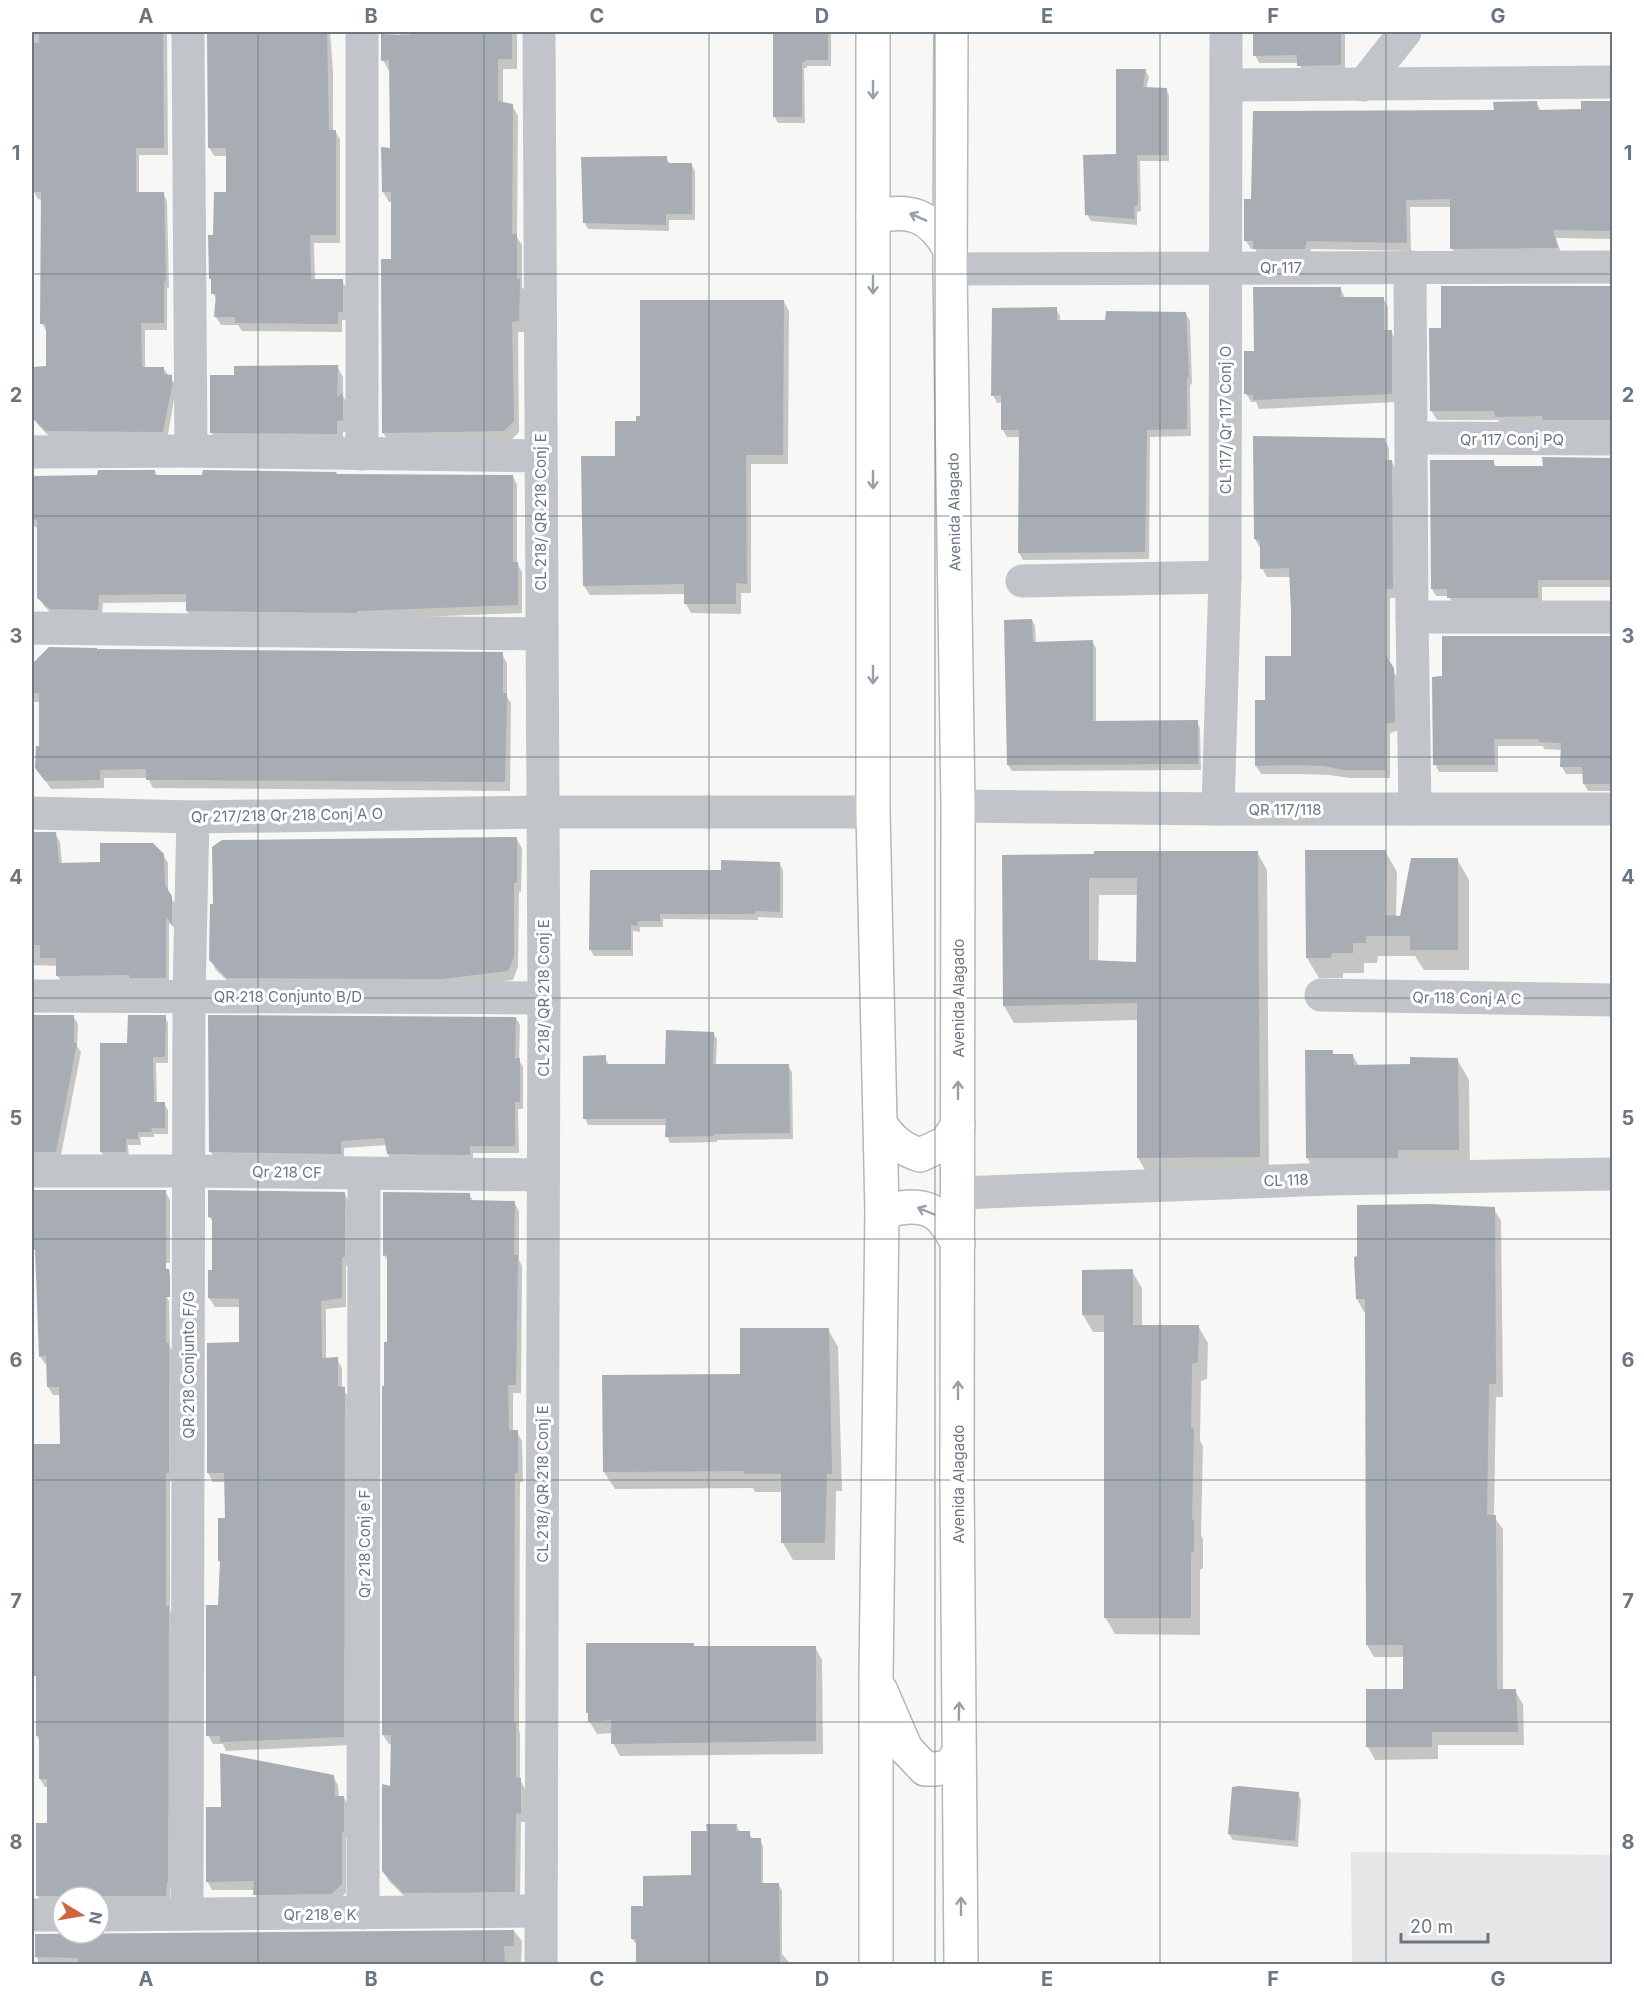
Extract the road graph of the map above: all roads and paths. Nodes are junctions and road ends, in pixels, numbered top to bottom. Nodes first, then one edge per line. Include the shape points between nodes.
1 (188, 32) edge
2 (362, 32) edge
3 (539, 32) edge
4 (873, 32) edge
5 (951, 32) edge
6 (1226, 32) edge
7 (1405, 32) edge
8 (1612, 82) edge
9 (1227, 85) junction
10 (1364, 85) junction
11 (873, 217) junction
12 (950, 259) junction
13 (1225, 267) junction
14 (1410, 267) junction
15 (1612, 267) edge
16 (1411, 438) junction
17 (1612, 439) edge
18 (190, 451) junction
19 (32, 452) edge
20 (362, 454) junction
21 (540, 456) junction
22 (1225, 577) junction
23 (1022, 581) dead end
24 (1412, 617) junction
25 (1612, 617) edge
26 (32, 628) edge
27 (541, 634) junction
28 (958, 806) junction
29 (1218, 809) junction
30 (1415, 809) junction
31 (1612, 809) edge
32 (543, 812) junction
33 (873, 812) junction
34 (32, 813) edge
35 (193, 817) junction
36 (1321, 995) dead end
37 (32, 996) edge
38 (189, 996) junction
39 (544, 998) junction
40 (1612, 1000) edge
41 (881, 1125) junction
42 (958, 1125) junction
43 (32, 1171) edge
44 (188, 1171) junction
45 (364, 1174) junction
46 (1612, 1174) edge
47 (543, 1175) junction
48 (959, 1193) junction
49 (882, 1212) junction
50 (958, 1243) junction
51 (876, 1678) junction
52 (959, 1751) junction
53 (540, 1911) junction
54 (363, 1913) junction
55 (111, 1914) edge
56 (186, 1914) junction
57 (32, 1915) edge
58 (51, 1915) edge
59 (541, 1965) edge
60 (876, 1965) edge
61 (961, 1965) edge

1 - 18 street
2 - 20 street
3 - 21 street, CL 218/ QR 218 Conj E
4 -> 11 main road
5 - 12 main road, Avenida Alagado
6 - 9 street, CL 117/ Qr 117 Conj O
7 - 10 street
8 - 10 street
9 - 10 street
9 - 13 street, CL 117/ Qr 117 Conj O
12 -> 11 main road via 940,232 922,218 908,213
11 -> 33 main road
12 - 13 street, Qr 117
12 - 28 main road, Avenida Alagado
13 - 14 street, Qr 117
13 - 22 street, CL 117/ Qr 117 Conj O
14 - 15 street, Qr 117
14 - 16 street
16 - 17 street, Qr 117 Conj PQ
16 - 24 street
18 - 19 street
18 - 20 street
20 - 21 street
21 - 27 street, CL 218/ QR 218 Conj E
22 - 23 street
22 - 29 street, CL 117/ Qr 117 Conj O
24 - 25 street
24 - 30 street
26 - 27 street
27 - 32 street, CL 218/ QR 218 Conj E
28 - 29 street, QR 117/118
42 -> 28 main road, Avenida Alagado
29 - 30 street, QR 117/118
30 - 31 street, QR 117/118
32 - 33 street, Qr 217/218 Qr 218 Conj A O
32 - 35 street, Qr 217/218 Qr 218 Conj A O
32 - 39 street, CL 218/ QR 218 Conj E
33 - 41 main road
34 - 35 street, Qr 217/218 Qr 218 Conj A O
35 - 38 street, QR 218 Conjunto F/G
36 - 40 street, Qr 118 Conj A C
37 - 38 street, QR 218 Conjunto B/D
38 - 39 street, QR 218 Conjunto B/D
38 - 44 street, QR 218 Conjunto F/G
39 - 47 street, CL 218/ QR 218 Conj E
41 - 42 main road via 895,1143 920,1155 946,1143
41 - 49 main road
42 - 48 main road, Avenida Alagado
43 - 44 street, Qr 218 CF
44 - 45 street, Qr 218 CF
44 - 56 street, QR 218 Conjunto F/G
45 - 47 street, Qr 218 CF
45 - 54 street, Qr 218 Conj e F
46 - 48 street, CL 118 via 1296,1180
47 - 53 street, CL 218/ QR 218 Conj E
48 - 50 main road, Avenida Alagado
50 -> 49 main road via 941,1218 927,1209
49 - 51 main road
52 -> 50 main road, Avenida Alagado
51 - 52 main road via 906,1749 925,1769 949,1766
51 - 60 main road
61 -> 52 main road, Avenida Alagado
53 - 54 street, Qr 218 e K
53 - 59 street, CL 218/ QR 218 Conj E
54 - 56 street, Qr 218 e K
55 - 56 street, Qr 218 e K
57 - 58 street

